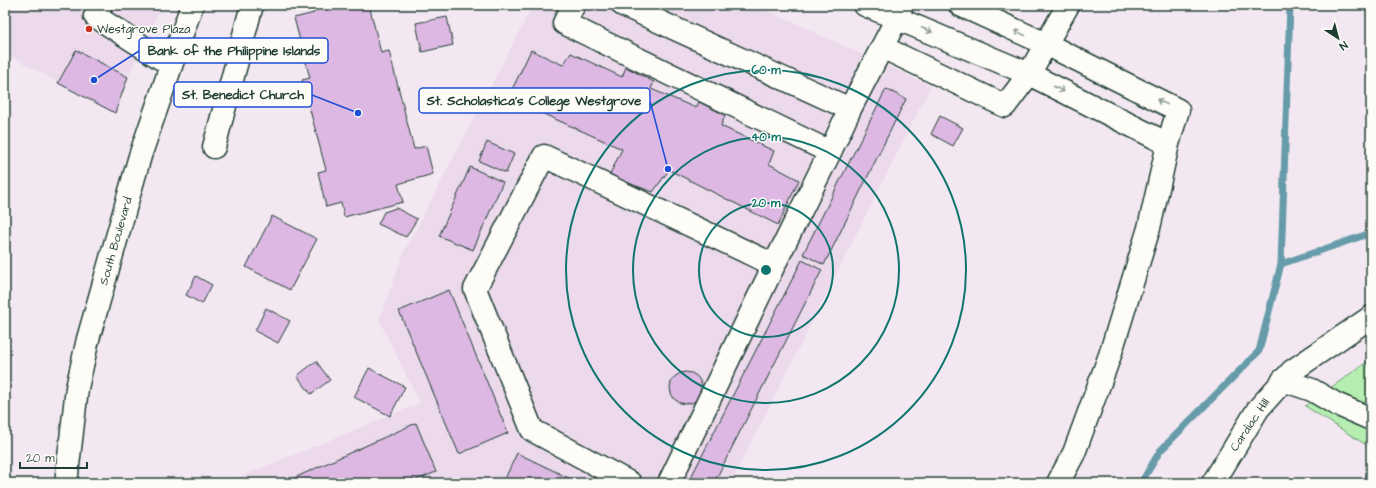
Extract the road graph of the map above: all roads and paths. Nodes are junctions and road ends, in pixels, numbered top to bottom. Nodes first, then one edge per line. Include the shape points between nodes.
1 (101, 5) edge
2 (192, 5) edge
3 (252, 5) edge
4 (574, 5) edge
5 (623, 5) edge
6 (865, 5) edge
7 (960, 5) edge
8 (1068, 5) edge
9 (900, 11) edge
10 (1046, 44) junction
11 (882, 47) junction
12 (172, 65) junction
13 (1029, 74) junction
14 (850, 109) junction
15 (1168, 144) junction
16 (214, 147) dead end
17 (830, 152) junction
18 (774, 265) junction
19 (1371, 317) edge
20 (1283, 380) junction
21 (1371, 419) edge
22 (66, 483) edge
23 (630, 483) edge
24 (669, 483) edge
25 (1058, 483) edge
26 (1213, 483) edge

1 - 12 street via 95,16
2 - 12 street, South Boulevard
3 - 16 street
4 - 17 street via 564,23
5 - 14 street
6 - 9 street
10 -> 7 street
8 - 10 street
9 - 11 street
9 -> 13 street
10 - 13 street
15 -> 10 street via 1178,110
11 - 13 street via 1005,106
11 - 14 street
12 - 22 street, South Boulevard via 140,156 88,339 77,388
13 -> 15 street
14 - 17 street
15 - 25 street via 1149,228 1110,356 1074,453
17 - 18 street
18 - 23 street via 544,156 475,289 532,430
18 - 24 street
19 - 20 street, Cardiac Hill via 1292,371
20 - 21 street via 1312,390
20 - 26 street, Cardiac Hill via 1258,410

